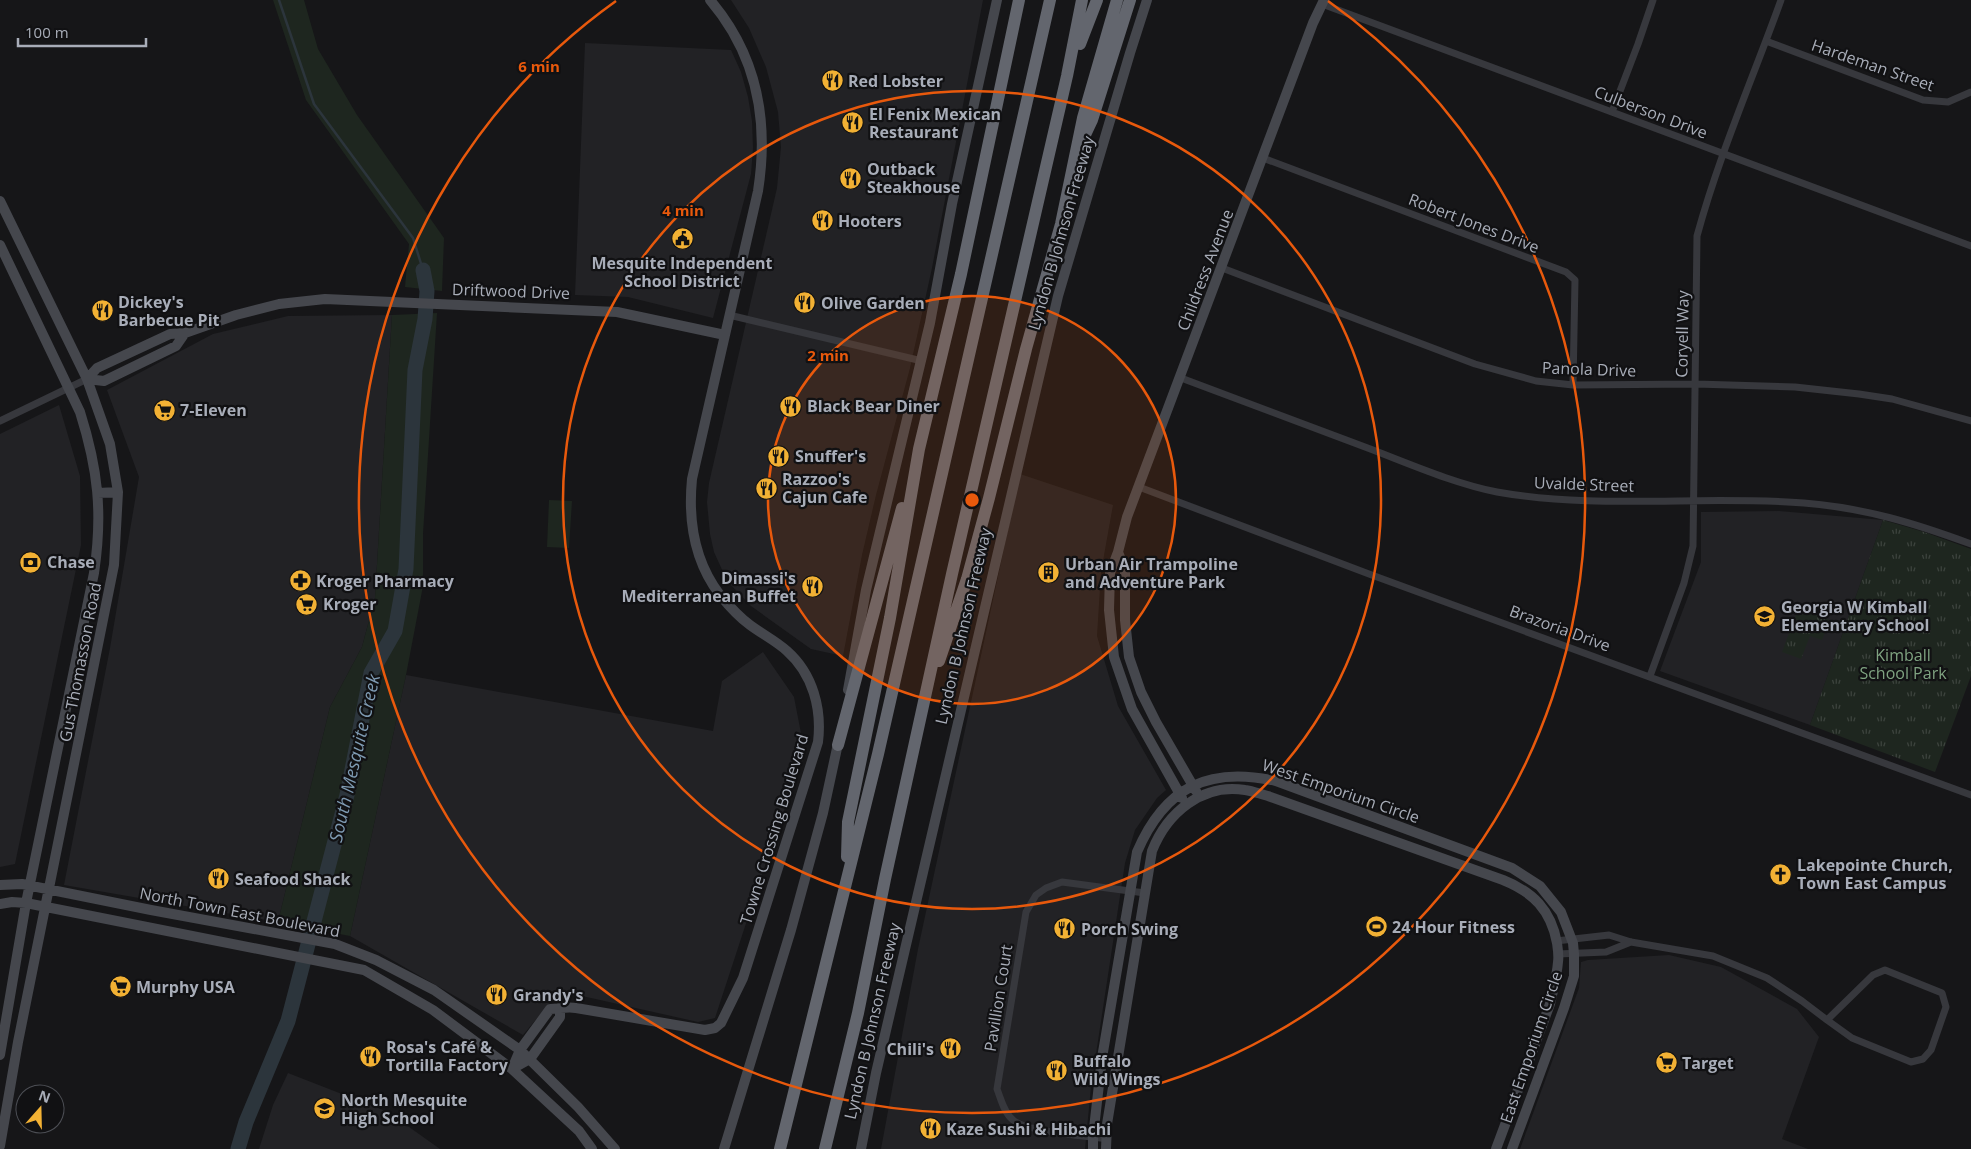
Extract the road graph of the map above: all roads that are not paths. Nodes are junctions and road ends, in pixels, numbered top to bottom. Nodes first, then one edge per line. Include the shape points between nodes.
1 (710, 0) edge
2 (998, 0) edge
3 (1013, 0) edge
4 (1018, 0) edge
5 (1050, 0) edge
6 (1082, 0) edge
7 (1097, 0) edge
8 (1117, 0) edge
9 (1130, 0) edge
10 (1147, 0) edge
11 (1652, 0) edge
12 (1781, 0) edge
13 (1323, 2) edge
14 (1766, 41) junction
15 (1010, 42) junction
16 (1067, 76) junction
17 (1971, 92) edge
18 (1612, 112) junction
19 (1077, 152) junction
20 (1724, 154) junction
21 (1263, 158) junction
22 (0, 201) edge
23 (0, 245) edge
24 (1971, 246) edge
25 (1222, 268) junction
26 (729, 315) junction
27 (186, 333) junction
28 (725, 335) junction
29 (922, 361) junction
30 (1181, 378) junction
31 (87, 379) junction
32 (1696, 384) junction
33 (1573, 385) junction
34 (69, 387) junction
35 (0, 420) edge
36 (1971, 421) edge
37 (915, 473) junction
38 (1139, 487) junction
39 (118, 492) junction
40 (98, 493) junction
41 (1693, 501) junction
42 (1971, 544) edge
43 (1118, 552) junction
44 (88, 601) junction
45 (106, 605) junction
46 (1650, 676) junction
47 (927, 690) junction
48 (1142, 694) junction
49 (1128, 699) junction
50 (838, 745) junction
51 (1193, 786) junction
52 (1180, 794) junction
53 (1971, 795) edge
54 (1199, 797) junction
55 (1186, 805) junction
56 (1360, 812) junction
57 (1354, 827) junction
58 (1459, 848) junction
59 (1454, 862) junction
60 (847, 883) junction
61 (0, 885) edge
62 (30, 886) junction
63 (50, 890) junction
64 (1130, 891) junction
65 (1144, 893) junction
66 (26, 903) junction
67 (0, 904) edge
68 (46, 907) junction
69 (186, 916) junction
70 (177, 933) junction
71 (1572, 940) junction
72 (1556, 941) junction
73 (1631, 942) junction
74 (1558, 954) junction
75 (1574, 954) junction
76 (434, 990) junction
77 (425, 1006) junction
78 (560, 1009) junction
79 (1110, 1014) junction
80 (1124, 1016) junction
81 (1827, 1020) junction
82 (2, 1040) junction
83 (18, 1042) junction
84 (520, 1050) junction
85 (0, 1055) edge
86 (530, 1059) junction
87 (1529, 1060) junction
88 (1543, 1065) junction
89 (512, 1069) junction
90 (1093, 1137) junction
91 (1107, 1144) edge
92 (0, 1146) edge
93 (592, 1149) edge
94 (615, 1149) edge
95 (724, 1149) edge
96 (780, 1149) edge
97 (825, 1149) edge
98 (860, 1149) edge
99 (1093, 1149) edge
100 (1496, 1149) edge
101 (1512, 1149) edge

1 - 26 main road, Towne Crossing Boulevard via 728,25 748,65 759,103 763,134 758,191
2 - 29 main road via 966,138
3 - 15 highway
4 - 15 highway
5 - 60 highway
6 - 16 highway, Lyndon B Johnson Freeway
7 - 16 highway
8 - 19 highway via 1083,118
9 - 19 highway via 1092,120
10 - 98 main road, Lyndon B Johnson Freeway via 1058,296
11 - 18 street
12 - 14 street, Coryell Way
13 - 18 street, Culberson Drive
13 - 21 main road, Childress Avenue via 1312,23
14 - 17 street, Hardeman Street via 1923,100 1948,102
14 - 20 street, Coryell Way
15 - 37 highway
16 - 47 highway, Lyndon B Johnson Freeway
18 - 20 street, Culberson Drive
19 - 47 highway via 990,498 944,650
20 - 24 street, Culberson Drive
20 - 32 street, Coryell Way via 1697,236
21 - 25 main road, Childress Avenue
21 - 33 street, Robert Jones Drive via 1566,272 1575,280
22 - 31 main road, Gus Thomasson Road
23 - 34 main road, Gus Thomasson Road
25 - 30 main road, Childress Avenue
25 - 33 street, Panola Drive via 1475,364 1536,381
26 - 28 main road, Towne Crossing Boulevard
26 - 29 street
27 - 28 main road, Driftwood Drive via 236,315 305,300 325,299 617,312
27 - 31 main road via 170,334 122,356 97,368
27 - 31 main road via 176,346 104,381
28 - 78 main road, Towne Crossing Boulevard via 692,479 690,516 695,544 704,569 719,593 749,625 786,650 806,675 820,716 818,742 743,978 721,1023 705,1030 568,1006
29 - 50 main road via 866,590
30 - 38 main road, Childress Avenue
30 - 41 street, Uvalde Street via 1433,473 1496,492 1558,500
31 - 34 street
31 - 39 main road, Gus Thomasson Road via 110,444
32 - 33 street, Panola Drive
32 - 36 street, Panola Drive via 1794,387 1859,394 1892,399
32 - 41 street, Coryell Way
34 - 35 street
34 - 40 main road, Gus Thomasson Road via 88,437
37 - 50 highway via 896,525
37 - 60 highway via 890,618 848,822
38 - 43 main road, Childress Avenue
38 - 46 street, Brazoria Drive
39 - 40 main road
39 - 45 main road, Gus Thomasson Road via 114,564
40 - 44 main road, Gus Thomasson Road via 98,547
41 - 42 street, Uvalde Street via 1772,501 1869,511
41 - 46 street, Coryell Way via 1693,546 1684,583
43 - 48 main road via 1125,570 1129,656
43 - 49 main road, Childress Avenue via 1110,573 1109,610 1114,657
44 - 45 main road
44 - 62 main road, Gus Thomasson Road
45 - 63 main road, Gus Thomasson Road
46 - 53 street, Brazoria Drive
47 - 97 highway, Lyndon B Johnson Freeway via 858,1013
48 - 49 main road
48 - 51 main road
49 - 52 main road, Childress Avenue
50 - 95 main road via 792,930
51 - 52 main road, West Emporium Circle
51 - 54 main road
51 - 56 main road, West Emporium Circle via 1227,776 1252,776 1276,781
52 - 55 main road, Childress Avenue
52 - 64 main road, West Emporium Circle via 1162,809 1147,829 1137,852
54 - 55 main road, West Emporium Circle
54 - 57 main road, West Emporium Circle via 1215,792 1245,790
55 - 65 main road, West Emporium Circle via 1167,822 1158,836
56 - 57 main road
56 - 58 main road, West Emporium Circle
57 - 59 main road, West Emporium Circle
58 - 59 main road
58 - 71 main road, West Emporium Circle via 1512,868 1540,886 1561,912
59 - 72 main road, West Emporium Circle via 1527,892 1546,913
60 - 96 highway
61 - 62 main road, North Town East Boulevard
62 - 63 main road, North Town East Boulevard
62 - 66 main road, Gus Thomasson Road
63 - 68 main road, Gus Thomasson Road
63 - 69 main road, North Town East Boulevard
64 - 65 street, Pavillion Court
64 - 79 main road, West Emporium Circle
64 - 90 street, Pavillion Court via 1062,882 1036,895 1026,912 997,1089 1013,1120 1026,1127
65 - 80 main road, West Emporium Circle
66 - 67 main road, North Town East Boulevard
66 - 68 main road, North Town East Boulevard
66 - 82 main road, Gus Thomasson Road
68 - 70 main road, North Town East Boulevard
68 - 83 main road, Gus Thomasson Road
69 - 70 main road
69 - 76 main road, North Town East Boulevard via 335,944 376,960
70 - 77 main road, North Town East Boulevard via 370,973
71 - 72 street
71 - 73 street via 1609,935
71 - 75 main road, West Emporium Circle
72 - 74 main road, West Emporium Circle
73 - 75 street via 1606,952
73 - 81 street via 1713,956 1767,978
74 - 75 street
74 - 87 main road, East Emporium Circle via 1550,1004
75 - 88 main road, East Emporium Circle via 1574,976
76 - 77 main road
76 - 84 main road, North Town East Boulevard
77 - 89 main road, North Town East Boulevard
78 - 84 main road via 550,1009
78 - 86 main road via 560,1018
79 - 80 main road
79 - 90 main road, West Emporium Circle
80 - 91 main road, West Emporium Circle via 1107,1124
81 - 81 street via 1873,975 1884,970 1942,993 1946,1007 1931,1050 1923,1059 1911,1062 1852,1038
82 - 83 main road
82 - 85 main road, Gus Thomasson Road
83 - 92 main road, Gus Thomasson Road
84 - 86 main road, North Town East Boulevard
84 - 89 main road
86 - 89 main road
86 - 94 main road, North Town East Boulevard
87 - 88 main road
87 - 100 main road, East Emporium Circle
88 - 101 main road, East Emporium Circle
89 - 93 main road, North Town East Boulevard via 579,1131
90 - 91 street, Pavillion Court
90 - 99 main road, West Emporium Circle

